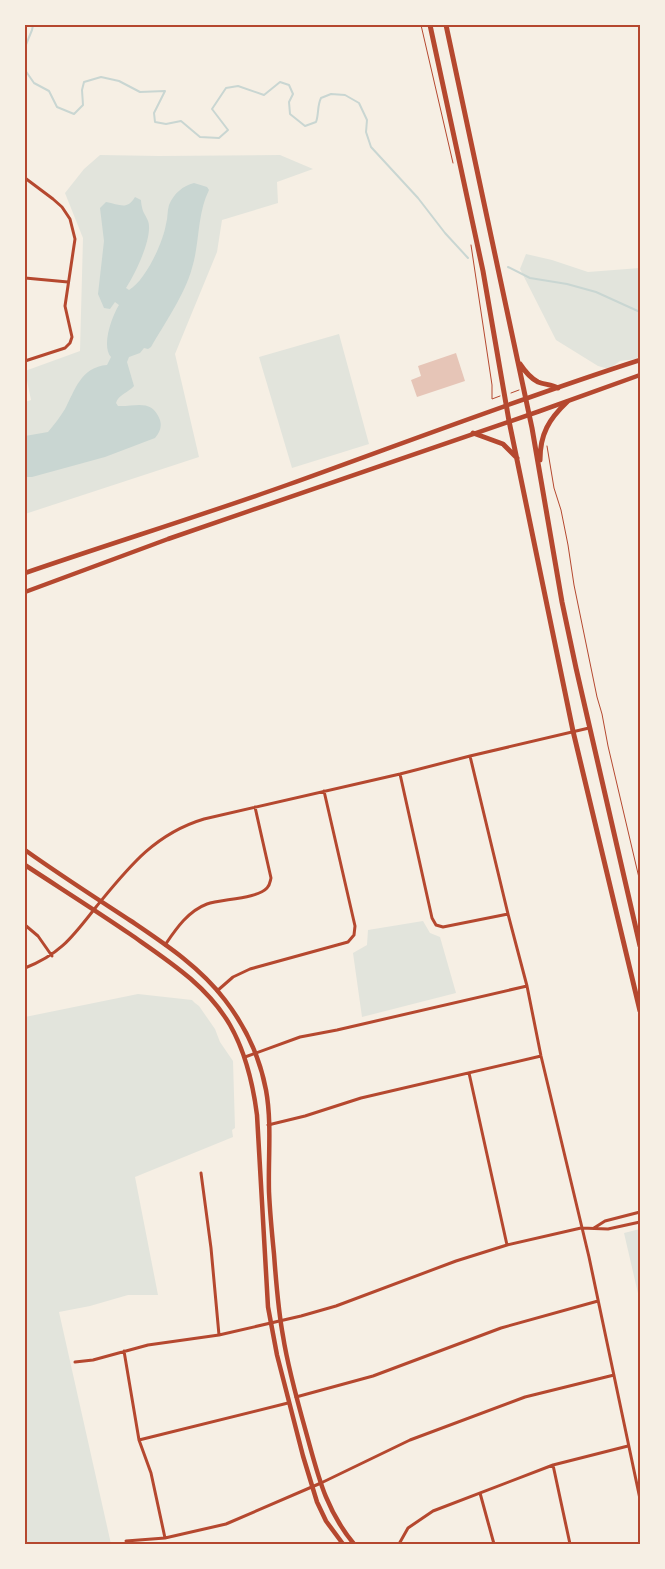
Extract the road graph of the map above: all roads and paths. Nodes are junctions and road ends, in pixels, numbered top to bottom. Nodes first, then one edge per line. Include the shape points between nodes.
1 (421, 25) edge
2 (430, 25) edge
3 (446, 25) edge
4 (455, 171) dead end
5 (25, 178) edge
6 (470, 240) dead end
7 (25, 278) edge
8 (68, 282) junction
9 (640, 360) edge
10 (25, 361) edge
11 (518, 362) junction
12 (640, 375) edge
13 (524, 388) junction
14 (558, 388) junction
15 (504, 395) junction
16 (525, 399) junction
17 (567, 402) junction
18 (506, 406) junction
19 (529, 415) junction
20 (509, 421) junction
21 (473, 434) junction
22 (547, 443) dead end
23 (517, 458) junction
24 (540, 473) junction
25 (25, 573) edge
26 (25, 592) edge
27 (589, 728) junction
28 (572, 731) junction
29 (470, 756) junction
30 (400, 774) junction
31 (324, 791) junction
32 (255, 807) junction
33 (25, 850) edge
34 (25, 865) edge
35 (640, 882) edge
36 (101, 901) junction
37 (94, 910) junction
38 (508, 914) junction
39 (25, 925) edge
40 (165, 945) junction
41 (640, 946) edge
42 (52, 956) junction
43 (25, 968) edge
44 (527, 986) junction
45 (218, 991) junction
46 (640, 1011) edge
47 (255, 1054) junction
48 (541, 1056) junction
49 (246, 1057) junction
50 (469, 1072) junction
51 (268, 1124) junction
52 (201, 1174) dead end
53 (640, 1212) edge
54 (640, 1222) edge
55 (581, 1228) junction
56 (593, 1228) junction
57 (507, 1245) junction
58 (598, 1301) junction
59 (281, 1320) junction
60 (270, 1323) junction
61 (219, 1335) junction
62 (124, 1351) junction
63 (75, 1362) dead end
64 (614, 1375) junction
65 (296, 1397) junction
66 (288, 1403) junction
67 (140, 1440) junction
68 (628, 1446) junction
69 (553, 1465) junction
70 (321, 1483) junction
71 (312, 1486) junction
72 (480, 1493) junction
73 (640, 1499) edge
74 (165, 1538) junction
75 (126, 1541) dead end
76 (343, 1544) edge
77 (354, 1544) edge
78 (399, 1544) edge
79 (494, 1544) edge
80 (570, 1544) edge

1 - 4 path
2 - 15 main road via 483,271
3 - 11 main road
5 - 8 street via 59,203 70,219 75,245
6 - 15 path via 492,399
7 - 8 street
8 - 10 street via 64,306 72,337 70,343 65,348
9 - 14 street
11 - 13 main road
11 - 14 main road via 537,381
12 - 17 street
13 - 15 path
13 - 16 main road
14 - 16 street
15 - 18 main road
16 - 18 street
16 - 19 main road
17 - 19 street
17 - 24 main road via 551,418 543,436
18 - 20 main road
18 - 25 street via 268,492
19 - 20 street
19 - 24 main road
20 - 21 street
20 - 23 main road
21 - 23 main road via 503,444
21 - 26 street
22 - 35 path via 596,697
23 - 28 main road
24 - 27 main road via 562,602
27 - 28 street
27 - 41 main road
28 - 29 street
28 - 46 main road
29 - 30 street
29 - 38 street
30 - 31 street
30 - 38 street via 436,925 443,927
31 - 32 street
31 - 45 street via 355,926 354,935 348,942 250,968 234,976
32 - 36 street via 186,824 163,837 142,854
32 - 40 street via 270,884 262,892 206,904 178,926
33 - 36 street
34 - 37 street
36 - 37 street
36 - 40 street
37 - 42 street
37 - 49 street via 186,974 230,1024
38 - 44 street
39 - 42 street via 38,936
40 - 45 street
42 - 43 street
44 - 47 street via 300,1037
44 - 48 street
45 - 47 street via 236,1016
47 - 49 street
47 - 51 street via 266,1088
48 - 50 street
48 - 55 street
49 - 60 street via 257,1115
50 - 51 street
50 - 57 street
51 - 59 street via 269,1192
52 - 61 street
53 - 56 street via 604,1221
54 - 56 street via 608,1229
55 - 56 street
55 - 57 street
55 - 58 street
57 - 59 street via 336,1306
58 - 64 street
58 - 65 street via 501,1328 373,1376
59 - 60 street
59 - 65 street
60 - 61 street
60 - 66 street
61 - 62 street
62 - 63 street
62 - 67 street
64 - 68 street
64 - 70 street via 525,1397 410,1440
65 - 70 street
66 - 67 street
66 - 71 street
67 - 74 street via 151,1473
68 - 69 street
68 - 73 street
69 - 72 street
69 - 80 street
70 - 71 street
70 - 77 street via 333,1514
71 - 74 street via 226,1524
71 - 76 street via 326,1521
72 - 78 street via 419,1520 408,1528
72 - 79 street
74 - 75 street

